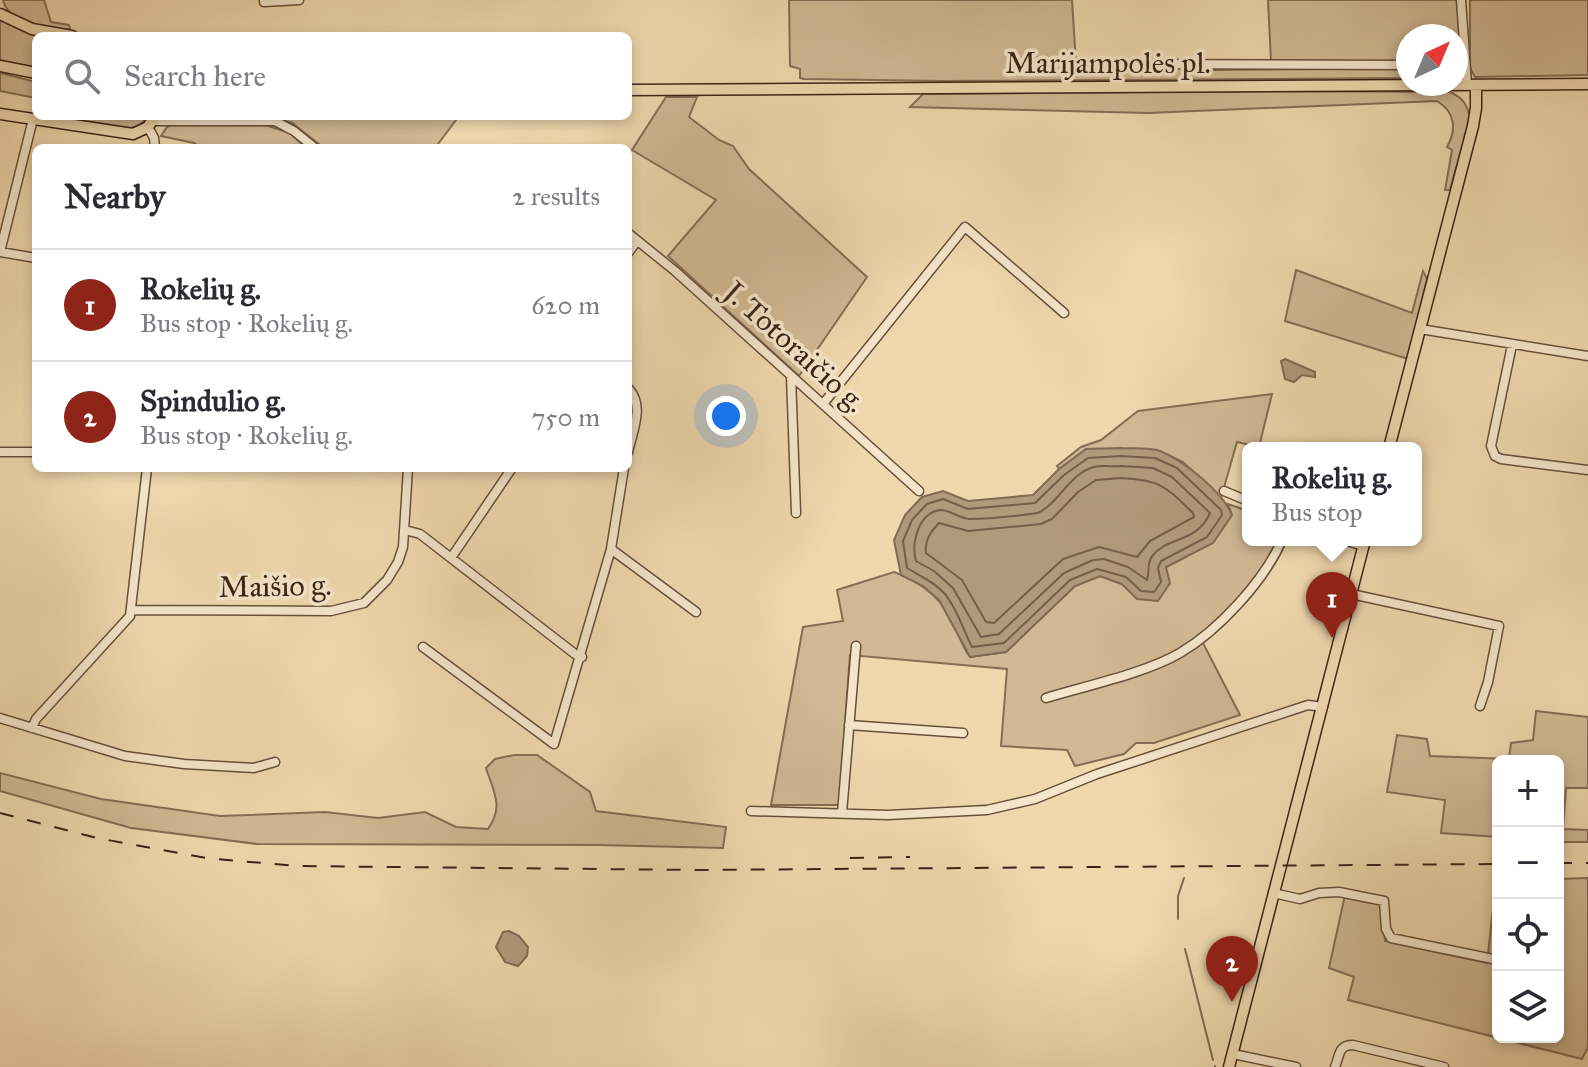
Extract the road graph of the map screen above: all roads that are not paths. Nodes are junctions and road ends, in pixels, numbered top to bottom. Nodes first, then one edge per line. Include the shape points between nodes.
1 (299, 0) edge
2 (1461, 0) edge
3 (264, 1) edge
4 (0, 14) edge
5 (1463, 24) edge
6 (49, 32) edge
7 (1130, 64) dead end
8 (1396, 65) edge
9 (0, 66) edge
10 (1468, 69) edge
11 (32, 72) edge
12 (1472, 84) junction
13 (1588, 84) edge
14 (632, 90) edge
15 (0, 114) edge
16 (32, 119) edge
17 (33, 120) edge
18 (40, 120) edge
19 (152, 122) edge
20 (155, 144) edge
21 (310, 144) edge
22 (632, 237) edge
23 (637, 241) junction
24 (632, 248) edge
25 (0, 252) edge
26 (32, 257) edge
27 (1064, 313) dead end
28 (1420, 329) junction
29 (1512, 345) junction
30 (1588, 356) edge
31 (791, 376) junction
32 (632, 392) edge
33 (823, 404) junction
34 (632, 434) edge
35 (1391, 442) edge
36 (0, 452) edge
37 (32, 452) edge
38 (1588, 470) edge
39 (147, 472) edge
40 (408, 472) edge
41 (509, 472) edge
42 (623, 472) edge
43 (919, 491) dead end
44 (1224, 491) dead end
45 (1242, 498) edge
46 (796, 513) dead end
47 (405, 530) junction
48 (1279, 546) edge
49 (1363, 546) edge
50 (611, 549) junction
51 (451, 558) junction
52 (1351, 594) junction
53 (132, 610) junction
54 (696, 612) dead end
55 (856, 646) dead end
56 (423, 647) dead end
57 (582, 657) junction
58 (1046, 698) dead end
59 (1480, 706) dead end
60 (1323, 707) junction
61 (0, 718) edge
62 (849, 725) junction
63 (32, 728) junction
64 (963, 733) dead end
65 (275, 762) dead end
66 (751, 811) dead end
67 (842, 813) junction
68 (1273, 893) junction
69 (1492, 959) edge
70 (1233, 1054) junction
71 (1229, 1067) edge
72 (1296, 1067) edge
73 (1335, 1067) edge
74 (1444, 1067) edge

1 - 3 street
2 - 5 street
4 - 6 main road
7 - 8 street
9 - 11 main road
10 - 12 street
12 - 13 main road, Marijampolės pl.
12 - 14 main road, Marijampolės pl.
12 - 28 main road via 1473,126
15 - 16 main road
17 - 25 street
18 - 19 main road via 133,134
19 - 20 street
19 - 21 street via 275,121
22 - 23 street, J. Totoraičio g.
23 - 24 street
23 - 31 street, J. Totoraičio g.
25 - 26 street
27 - 33 street via 965,227
28 - 29 street
28 - 35 main road
29 - 30 street
29 - 38 street via 1491,446 1495,456
31 - 33 street, J. Totoraičio g.
31 - 46 street
32 - 34 street via 638,406
33 - 43 street, J. Totoraičio g.
36 - 37 street
39 - 53 street
40 - 47 street, Maišio g.
41 - 51 street
42 - 50 street
44 - 45 street
47 - 51 street via 420,534
47 - 53 street, Maišio g. via 398,562 387,580 364,603 347,609
48 - 58 street via 1271,565 1219,623 1182,652
49 - 52 main road
50 - 54 street
50 - 57 street
51 - 57 street
52 - 59 street via 1499,626
52 - 60 main road
53 - 63 street
55 - 62 street
56 - 57 street via 554,744
60 - 67 street via 1306,705 1035,799 987,810
60 - 68 main road
61 - 63 street
62 - 64 street
62 - 67 street
63 - 65 street via 125,756 254,768
66 - 67 street
68 - 69 street via 1300,899 1339,892 1384,901 1391,938
68 - 70 main road
70 - 71 main road
70 - 72 street
73 - 74 street via 1341,1049 1353,1045

